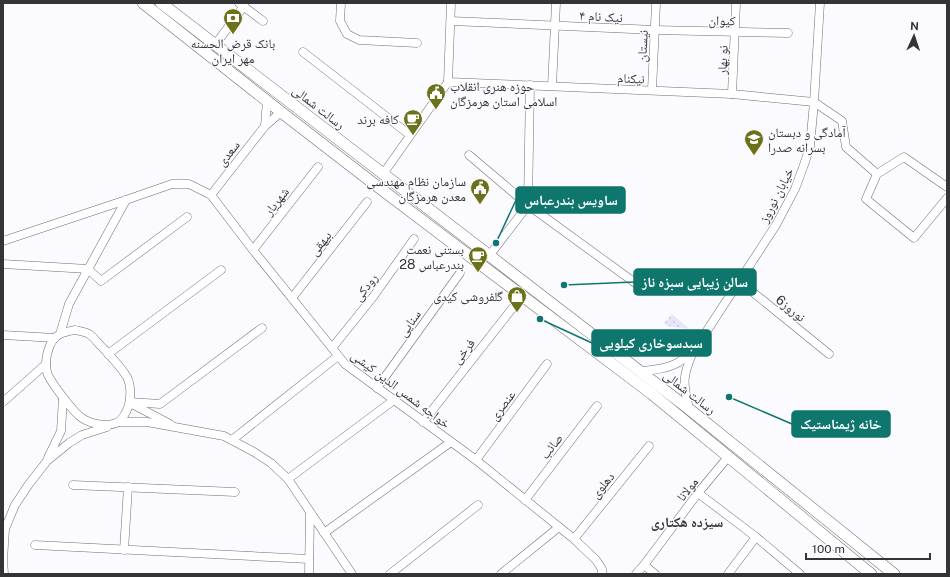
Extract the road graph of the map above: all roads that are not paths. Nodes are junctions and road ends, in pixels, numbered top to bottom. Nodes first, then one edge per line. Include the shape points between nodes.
1 (143, 3) edge
2 (161, 3) edge
3 (341, 3) edge
4 (451, 3) edge
5 (556, 3) edge
6 (656, 3) edge
7 (736, 3) edge
8 (820, 3) edge
9 (242, 5) edge
10 (263, 21) dead end
11 (451, 21) junction
12 (554, 26) junction
13 (655, 30) junction
14 (735, 32) junction
15 (788, 34) dead end
16 (417, 43) dead end
17 (215, 45) junction
18 (303, 52) dead end
19 (208, 54) junction
20 (448, 82) junction
21 (530, 85) junction
22 (552, 86) junction
23 (652, 90) junction
24 (732, 94) junction
25 (267, 101) junction
26 (814, 102) junction
27 (281, 112) junction
28 (265, 126) junction
29 (410, 135) junction
30 (469, 155) dead end
31 (318, 168) dead end
32 (383, 174) junction
33 (877, 174) junction
34 (947, 187) edge
35 (211, 195) junction
36 (947, 198) edge
37 (126, 200) junction
38 (367, 202) dead end
39 (528, 204) junction
40 (187, 217) dead end
41 (414, 239) dead end
42 (3, 242) edge
43 (253, 250) junction
44 (489, 256) junction
45 (3, 264) edge
46 (88, 269) junction
47 (221, 270) dead end
48 (460, 273) dead end
49 (739, 281) junction
50 (638, 285) dead end
51 (522, 296) junction
52 (292, 298) junction
53 (262, 328) dead end
54 (3, 335) edge
55 (58, 336) junction
56 (332, 348) junction
57 (693, 352) junction
58 (108, 354) junction
59 (828, 354) dead end
60 (338, 356) junction
61 (46, 364) junction
62 (547, 364) dead end
63 (640, 371) junction
64 (378, 388) junction
65 (63, 398) junction
66 (394, 400) junction
67 (3, 402) edge
68 (130, 402) junction
69 (597, 406) dead end
70 (690, 408) junction
71 (120, 422) junction
72 (423, 422) junction
73 (112, 425) junction
74 (176, 427) junction
75 (232, 440) junction
76 (451, 442) junction
77 (649, 446) dead end
78 (728, 457) junction
79 (47, 460) junction
80 (476, 460) junction
81 (288, 479) junction
82 (73, 485) dead end
83 (128, 488) junction
84 (235, 492) dead end
85 (698, 493) junction
86 (524, 500) junction
87 (478, 505) dead end
88 (310, 513) junction
89 (559, 527) junction
90 (324, 533) junction
91 (756, 537) junction
92 (574, 539) junction
93 (35, 545) dead end
94 (124, 550) junction
95 (309, 559) junction
96 (644, 565) junction
97 (4, 574) edge
98 (309, 574) edge
99 (352, 574) edge
100 (390, 574) edge
101 (501, 574) edge
102 (602, 574) edge
103 (636, 574) edge
104 (655, 574) edge
105 (728, 574) edge
106 (800, 574) edge
107 (871, 574) edge
108 (894, 574) edge

1 - 19 main road, رسالت شمالی
2 - 17 main road, رسالت شمالی
3 - 16 street via 340,21 347,34 360,40
4 - 11 street
5 - 12 street
6 - 13 street, نیستان
7 - 14 street, نو بهار
8 - 26 street, خیابان نوروز
9 - 10 street
9 - 17 street
11 - 12 street, نیک نام ۴
11 - 20 street
12 - 13 street, نیک نام ۴
12 - 22 street
13 - 14 street, کیوان
13 - 23 street, نیستان
14 - 15 street, کیوان
14 - 24 street, نو بهار
17 - 19 main road
17 - 32 main road, رسالت شمالی
18 - 29 street
19 - 25 main road, رسالت شمالی
20 - 21 street, نیکنام
20 - 29 street
21 - 22 street, نیکنام
21 - 39 street
22 - 23 street, نیکنام
23 - 24 street, نیکنام
24 - 26 street, نیکنام
25 - 27 main road, رسالت شمالی
25 - 28 street
26 - 33 street via 842,121 846,147
26 - 49 street, خیابان نوروز via 810,146 795,189 776,225
27 - 28 street, سعدی
27 - 51 main road, رسالت شمالی
28 - 35 street, سعدی
29 - 32 street
30 - 39 street
31 - 43 street, شهریار
32 - 44 main road, رسالت شمالی
33 - 34 street via 904,157
33 - 36 street via 866,199 914,238
35 - 37 street via 189,184 172,184
35 - 43 street, خواجه شمس الدين كيشی
37 - 42 street
37 - 46 street
38 - 52 street, بیهقی
39 - 44 street
39 - 50 street
40 - 46 street via 101,281
41 - 56 street, رودکی via 373,297
43 - 52 street, خواجه شمس الدين كيشی
44 - 63 main road, رسالت شمالی
45 - 46 street
46 - 55 street via 68,304
47 - 58 street
48 - 64 street, سنایی
49 - 57 street, خیابان نوروز
49 - 59 street, نوروز6
51 - 72 street, فرخی
51 - 78 main road, رسالت شمالی via 652,394
52 - 56 street, خواجه شمس الدين كيشی
53 - 68 street via 160,404
54 - 55 street
55 - 58 street via 74,330 90,334
55 - 61 street via 51,343
56 - 60 street, خواجه شمس الدين كيشی
57 - 63 street, خیابان نوروز via 669,366
57 - 70 street, خیابان نوروز via 684,382
58 - 68 street via 128,378
60 - 64 street, خواجه شمس الدين كيشی
60 - 75 street
61 - 65 street via 48,374
61 - 67 street
62 - 80 street, عنصری
63 - 70 main road, رسالت شمالی
64 - 66 street, خواجه شمس الدين كيشی
65 - 73 street via 81,417 95,424
65 - 79 street via 61,431
66 - 72 street, خواجه شمس الدين كيشی
66 - 81 street
68 - 71 street
68 - 74 street
69 - 86 street, صائب
70 - 108 main road, رسالت شمالی
71 - 73 street
71 - 74 street via 147,422
72 - 76 street, خواجه شمس الدين كيشی
73 - 79 street via 82,435
74 - 75 street via 224,436
75 - 81 street via 271,463
76 - 80 street, خواجه شمس الدين كيشی
76 - 90 street
77 - 92 street, دهلوی
78 - 85 street, مولانا
78 - 107 main road, رسالت شمالی
79 - 97 street via 16,505 5,529
80 - 86 street, خواجه شمس الدين كيشی
81 - 88 street
82 - 83 street
83 - 84 street
83 - 94 street
85 - 91 street
85 - 96 street, مولانا
86 - 89 street, خواجه شمس الدين كيشی
87 - 100 street
88 - 90 street
88 - 95 street
89 - 92 street, خواجه شمس الدين كيشی
89 - 101 street
90 - 99 street
91 - 105 street
91 - 106 street
92 - 102 street, خواجه شمس الدين كيشی via 596,560
93 - 94 street
94 - 95 street
95 - 98 street
96 - 103 street, مولانا
96 - 104 street

